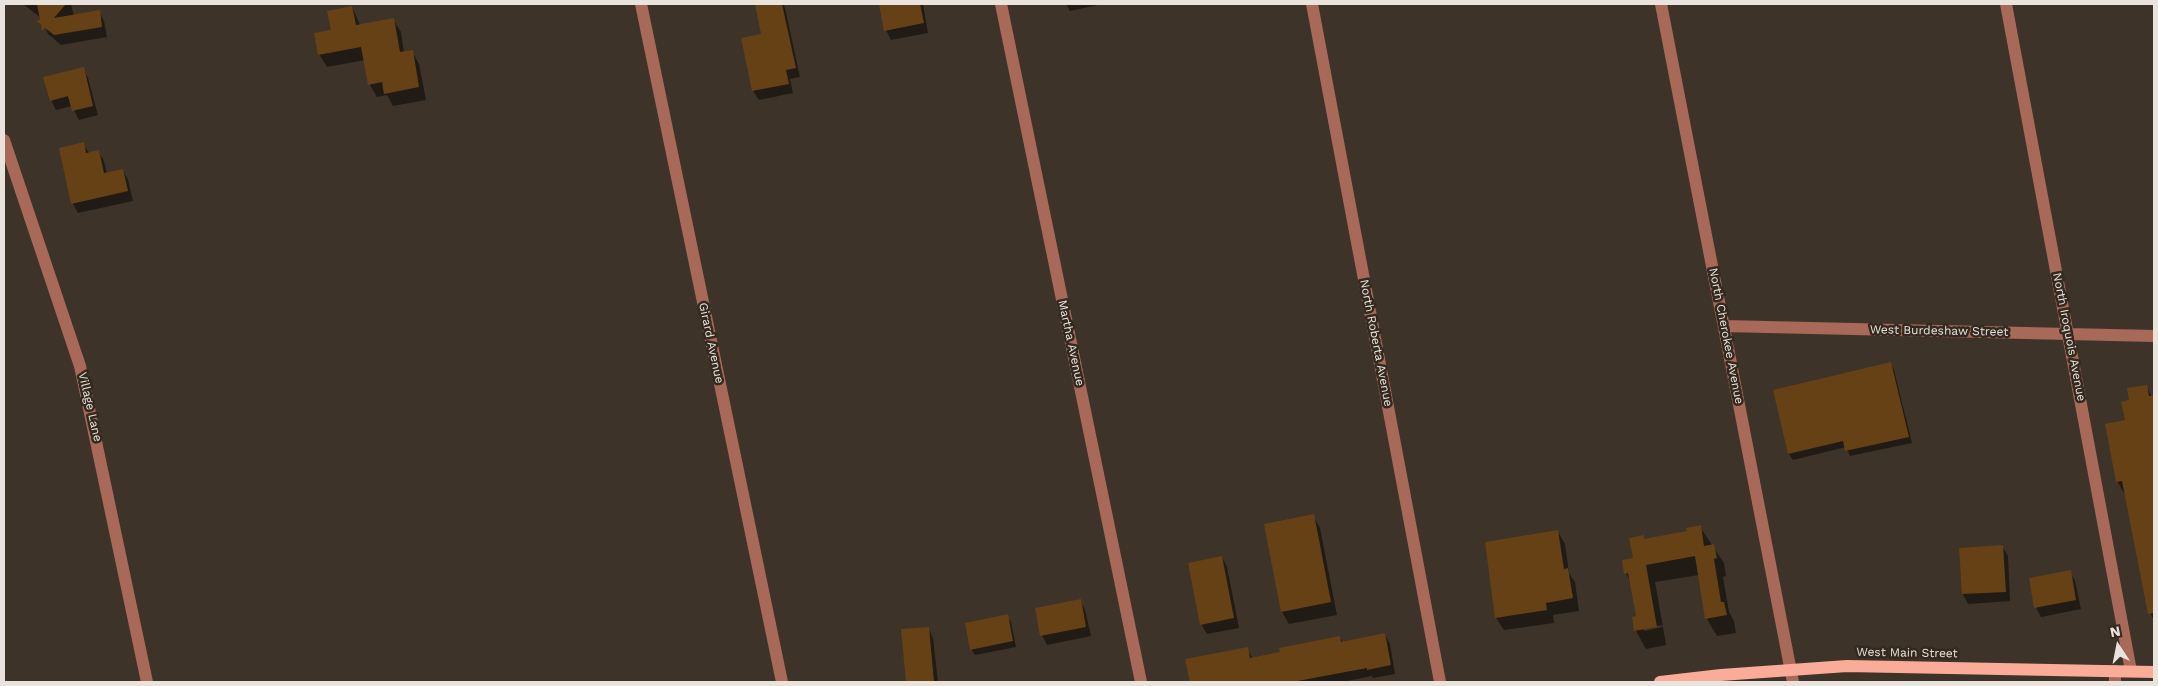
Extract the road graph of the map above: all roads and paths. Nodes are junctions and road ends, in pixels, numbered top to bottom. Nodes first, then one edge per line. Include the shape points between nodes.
1 (641, 4) edge
2 (1001, 4) edge
3 (1312, 4) edge
4 (1661, 4) edge
5 (2006, 4) edge
6 (4, 140) edge
7 (1724, 326) junction
8 (2068, 334) junction
9 (2154, 336) edge
10 (1790, 669) junction
11 (2130, 671) junction
12 (2154, 672) edge
13 (2115, 676) edge
14 (147, 682) edge
15 (782, 682) edge
16 (1141, 682) edge
17 (1440, 682) edge
18 (1660, 682) edge
19 (1793, 682) edge

1 - 15 street, Girard Avenue
2 - 16 street, Martha Avenue
3 - 17 street, North Roberta Avenue
4 - 7 street, North Cherokee Avenue
5 - 8 street, North Iroquois Avenue
6 - 14 street, Village Lane via 80,366
7 - 8 street, West Burdeshaw Street
7 - 10 street, North Cherokee Avenue
8 - 9 street, West Burdeshaw Street
8 - 11 street, North Iroquois Avenue
10 - 13 main road, West Main Street via 1846,666
10 - 18 main road, West Main Street
10 - 19 street, North Cherokee Avenue
11 - 12 main road, West Main Street
11 - 13 main road, West Main Street

